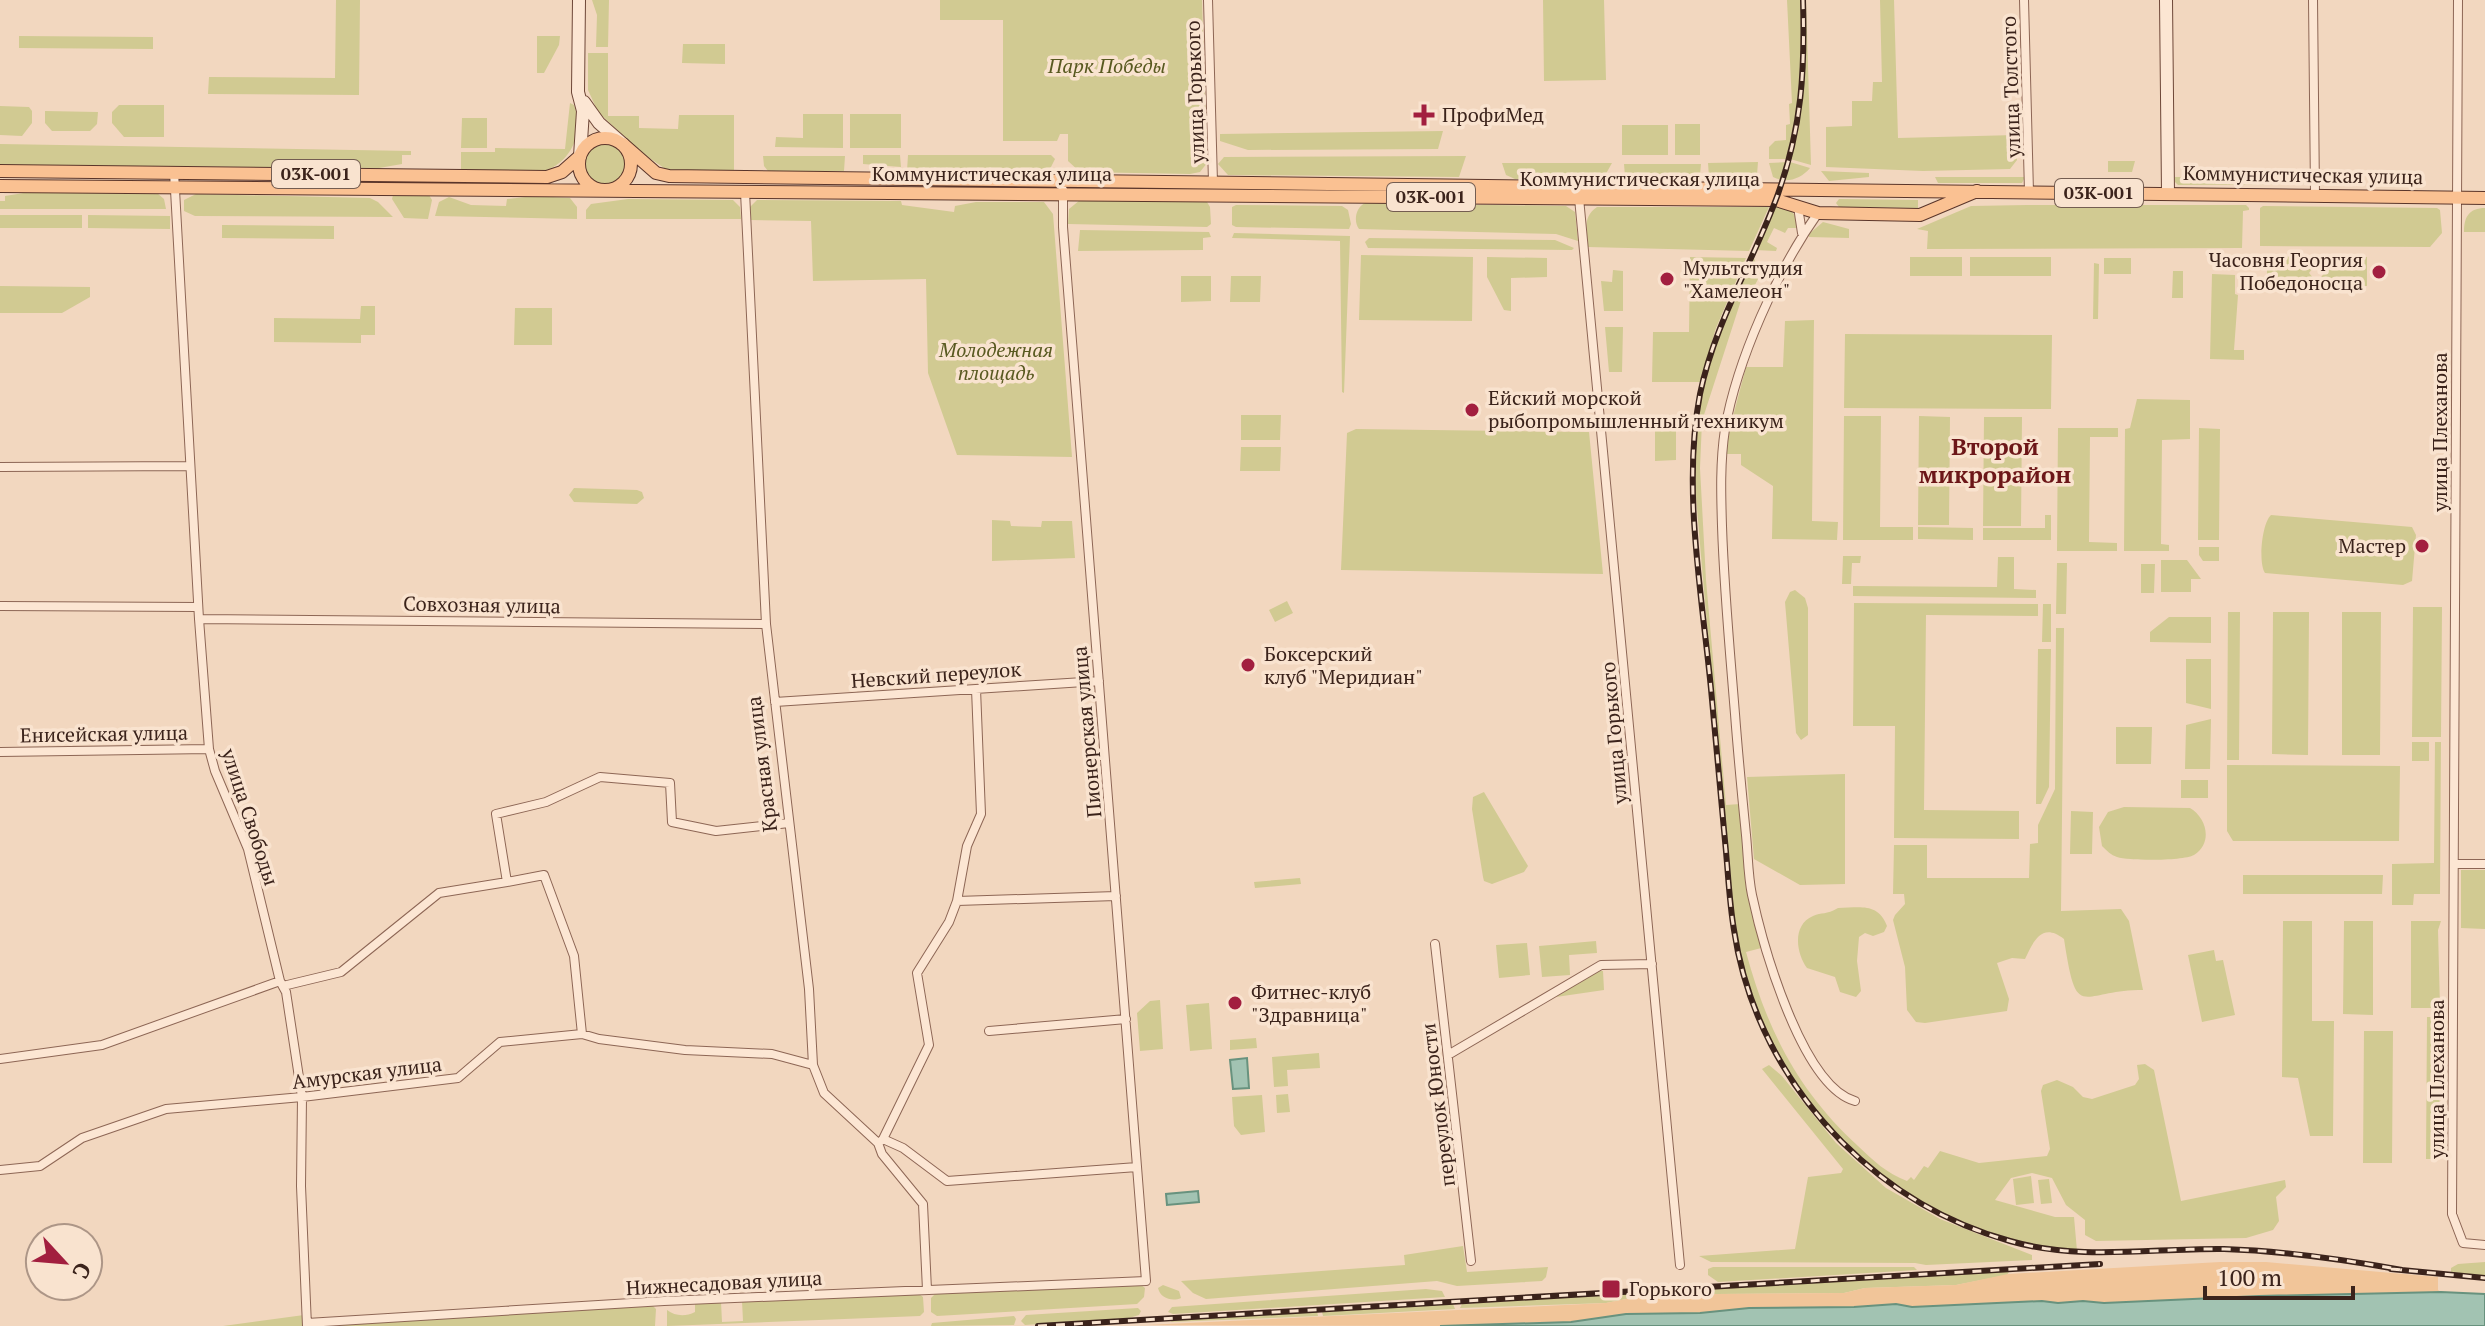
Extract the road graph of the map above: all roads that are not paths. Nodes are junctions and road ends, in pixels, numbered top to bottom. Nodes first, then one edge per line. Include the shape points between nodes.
1 (579, 0) edge
2 (1208, 0) edge
3 (2024, 0) edge
4 (2166, 0) edge
5 (2313, 0) edge
6 (2458, 0) edge
7 (578, 92) junction
8 (623, 144) junction
9 (580, 156) junction
10 (0, 171) edge
11 (174, 172) junction
12 (1213, 182) junction
13 (0, 186) edge
14 (175, 187) junction
15 (1063, 188) junction
16 (1835, 189) junction
17 (605, 190) junction
18 (1930, 190) junction
19 (1977, 191) junction
20 (745, 192) junction
21 (2029, 192) junction
22 (2168, 193) junction
23 (2315, 194) junction
24 (2457, 197) junction
25 (1579, 198) junction
26 (2485, 198) edge
27 (1798, 207) junction
28 (1818, 213) junction
29 (1929, 214) junction
30 (1801, 237) junction
31 (190, 466) junction
32 (0, 467) edge
33 (0, 606) edge
34 (198, 607) junction
35 (199, 619) junction
36 (766, 624) junction
37 (1099, 681) junction
38 (976, 689) junction
39 (775, 702) junction
40 (209, 749) junction
41 (0, 752) edge
42 (789, 823) junction
43 (2454, 864) junction
44 (2485, 864) edge
45 (507, 882) junction
46 (1116, 896) junction
47 (957, 901) junction
48 (1435, 944) dead end
49 (1652, 964) junction
50 (281, 984) junction
51 (1126, 1019) junction
52 (989, 1031) dead end
53 (582, 1034) junction
54 (1448, 1055) junction
55 (0, 1059) edge
56 (813, 1065) junction
57 (302, 1097) junction
58 (1855, 1101) dead end
59 (881, 1141) junction
60 (1137, 1167) junction
61 (0, 1170) edge
62 (2485, 1245) edge
63 (1471, 1261) dead end
64 (1680, 1265) dead end
65 (1146, 1281) joint
66 (927, 1290) junction
67 (307, 1324) edge

1 - 7 street
2 - 12 street, улица Горького
3 - 21 street, улица Толстого
4 - 22 street
5 - 23 street
6 - 24 street, улица Плеханова
7 - 8 street via 595,118
7 - 9 street via 583,111
8 - 9 main road, 03К-001 via 598,139
8 - 15 main road, Коммунистическая улица / 03К-001 via 656,173 669,176
8 - 17 main road via 631,159 629,176 617,188
9 - 11 main road, 03К-001 via 547,177
9 - 17 main road via 583,177
10 - 11 main road, 03К-001
11 - 14 street, улица Свободы
12 - 15 main road, Коммунистическая улица / 03К-001
12 - 16 main road, Коммунистическая улица / 03К-001
13 - 14 main road, Коммунистическая улица / 03К-001
14 - 17 main road, Коммунистическая улица / 03К-001
14 - 31 street, улица Свободы
15 - 20 main road, Коммунистическая улица / 03К-001
15 - 25 main road, Коммунистическая улица / 03К-001
15 - 37 street, Пионерская улица
16 - 18 main road, Коммунистическая улица / 03К-001
16 - 28 main road
17 - 20 main road, Коммунистическая улица / 03К-001
18 - 19 main road, Коммунистическая улица / 03К-001
18 - 29 main road
19 - 21 main road, Коммунистическая улица / 03К-001
19 - 29 main road, Коммунистическая улица / 03К-001
20 - 36 street, Красная улица
21 - 22 main road, Коммунистическая улица / 03К-001
22 - 23 main road, Коммунистическая улица
23 - 24 main road, Коммунистическая улица
24 - 26 main road, Коммунистическая улица
24 - 43 street, улица Плеханова
25 - 27 main road, Коммунистическая улица / 03К-001 via 1776,200
25 - 49 street, улица Горького
27 - 28 main road, Коммунистическая улица / 03К-001
27 - 30 street
28 - 29 main road, Коммунистическая улица / 03К-001
28 - 30 street
30 - 58 street via 1757,327 1729,410 1721,473 1723,564 1751,894 1798,1035 1825,1080
31 - 32 street
31 - 34 street, улица Свободы
33 - 34 street
34 - 35 street, улица Свободы
35 - 36 street, Совхозная улица
35 - 40 street, улица Свободы
36 - 39 street, Красная улица
37 - 38 street, Невский переулок
37 - 46 street, Пионерская улица
38 - 39 street, Невский переулок
38 - 47 street via 981,814 967,846
39 - 42 street, Красная улица
40 - 41 street, Енисейская улица
40 - 50 street, улица Свободы via 248,849
42 - 45 street via 716,831 672,822 670,783 600,777 546,802 496,814
42 - 56 street, Красная улица
43 - 44 street
43 - 62 street, улица Плеханова via 2452,1214 2463,1243
45 - 50 street via 439,893 341,972
45 - 53 street via 544,875 574,956
46 - 47 street
46 - 51 street, Пионерская улица
47 - 59 street via 917,973 929,1045
48 - 54 street, переулок Юности
49 - 54 street via 1601,965
49 - 64 street, улица Горького
50 - 55 street via 102,1045
50 - 57 street, улица Свободы
51 - 52 street
51 - 60 street, Пионерская улица
53 - 56 street, Амурская улица via 685,1050 772,1054
53 - 57 street, Амурская улица via 500,1042 458,1078
54 - 63 street, переулок Юности
56 - 59 street, Красная улица via 824,1093
57 - 61 street, Амурская улица via 166,1109 82,1138 40,1166
57 - 67 street, улица Свободы
59 - 60 street via 903,1148 947,1181
59 - 66 street, Красная улица via 882,1154 923,1204
60 - 65 street, Пионерская улица
65 - 66 street, Нижнесадовая улица
66 - 67 street, Нижнесадовая улица

